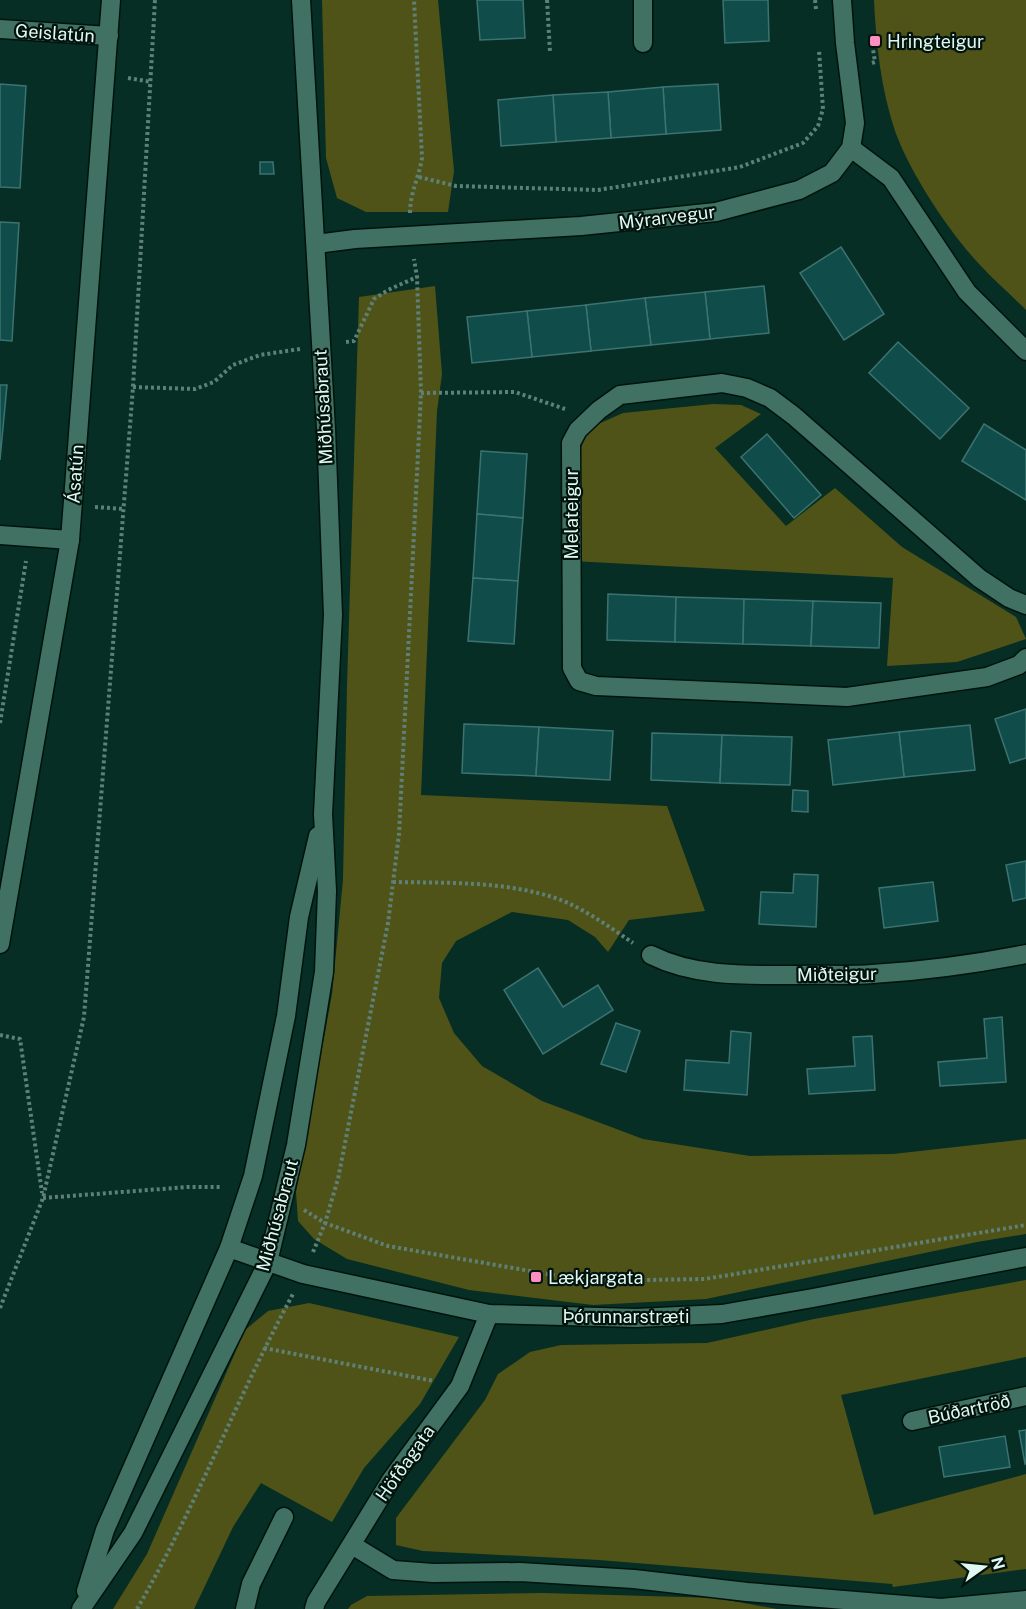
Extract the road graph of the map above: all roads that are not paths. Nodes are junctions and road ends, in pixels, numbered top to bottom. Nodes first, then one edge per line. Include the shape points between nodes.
1 (111, 0) edge
2 (301, 0) edge
3 (643, 0) edge
4 (842, 0) edge
5 (0, 29) edge
6 (110, 36) junction
7 (644, 43) dead end
8 (850, 148) junction
9 (316, 244) junction
10 (1026, 351) edge
11 (0, 535) edge
12 (70, 540) junction
13 (1026, 605) edge
14 (1026, 658) edge
15 (324, 814) junction
16 (0, 944) edge
17 (1026, 954) edge
18 (651, 955) road end
19 (229, 1248) junction
20 (1026, 1257) edge
21 (268, 1262) junction
22 (489, 1314) junction
23 (1026, 1396) edge
24 (912, 1421) dead end
25 (284, 1517) dead end
26 (352, 1545) junction
27 (1026, 1600) edge
28 (81, 1609) edge
29 (244, 1609) edge
30 (314, 1609) edge

1 - 6 street, Ásatún
2 - 9 street, Miðhúsabraut
3 - 7 street
4 - 8 street, Mýrarvegur via 855,123
5 - 6 street, Geislatún
6 - 12 street, Ásatún
8 - 9 street, Mýrarvegur via 832,172 799,189 716,212 581,226
8 - 10 street via 891,178 968,292
9 - 15 street, Miðhúsabraut via 333,615
11 - 12 street
12 - 16 street, Ásatún
13 - 14 street, Melateigur via 979,578 770,398 747,388 722,383 620,395 578,430 571,443 572,668 579,681 596,686 847,697 987,677 1019,665
15 - 19 street, Miðhúsabraut via 299,917 286,1016 253,1176
15 - 21 street, Miðhúsabraut via 324,972 296,1145
17 - 18 street, Miðteigur via 982,963 871,974 799,975 712,973 667,964
19 - 21 street, Þórunnarstræti
19 - 28 street, Miðhúsabraut via 105,1530
20 - 22 street, Þórunnarstræti via 722,1314 636,1318
21 - 22 street, Þórunnarstræti via 303,1274
21 - 28 street, Miðhúsabraut via 133,1533
22 - 26 street, Höfðagata via 460,1386 391,1480
23 - 24 street, Búðartröð
25 - 29 street via 251,1584
26 - 27 street via 393,1570 634,1579 942,1608
26 - 30 street, Höfðagata

